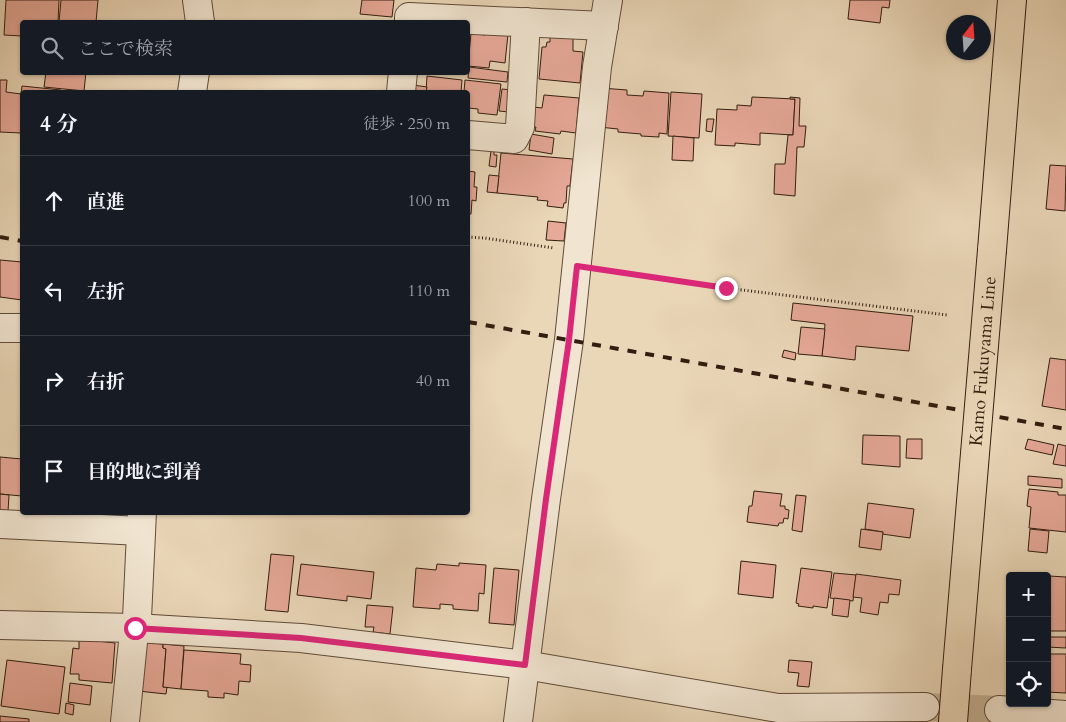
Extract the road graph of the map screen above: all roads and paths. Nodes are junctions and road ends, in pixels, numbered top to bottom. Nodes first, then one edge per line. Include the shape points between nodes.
1 (197, 0) edge
2 (1012, 0) edge
3 (606, 13) edge
4 (200, 20) edge
5 (408, 20) edge
6 (526, 22) junction
7 (195, 75) edge
8 (403, 75) edge
9 (192, 90) edge
10 (401, 90) edge
11 (470, 134) edge
12 (470, 237) edge
13 (578, 259) junction
14 (947, 315) dead end
15 (0, 328) edge
16 (20, 328) edge
17 (142, 522) edge
18 (0, 524) edge
19 (0, 626) edge
20 (135, 628) junction
21 (525, 665) junction
22 (925, 707) tunnel mouth
23 (998, 710) tunnel mouth
24 (1066, 715) edge
25 (125, 722) edge
26 (518, 722) edge
27 (953, 722) edge

1 - 4 street
2 - 27 main road, Kamo Fukuyama Line, bridge
3 - 6 street
3 - 13 street
5 - 6 street via 409,17
6 - 11 street via 520,127 514,139
7 - 9 street
8 - 10 street
12 - 13 path
13 - 14 path via 726,288
13 - 21 street
15 - 16 street
17 - 18 street
17 - 20 street
19 - 20 street
20 - 21 street via 301,638
20 - 25 street
21 - 22 street via 778,708
21 - 26 street
23 - 24 street

